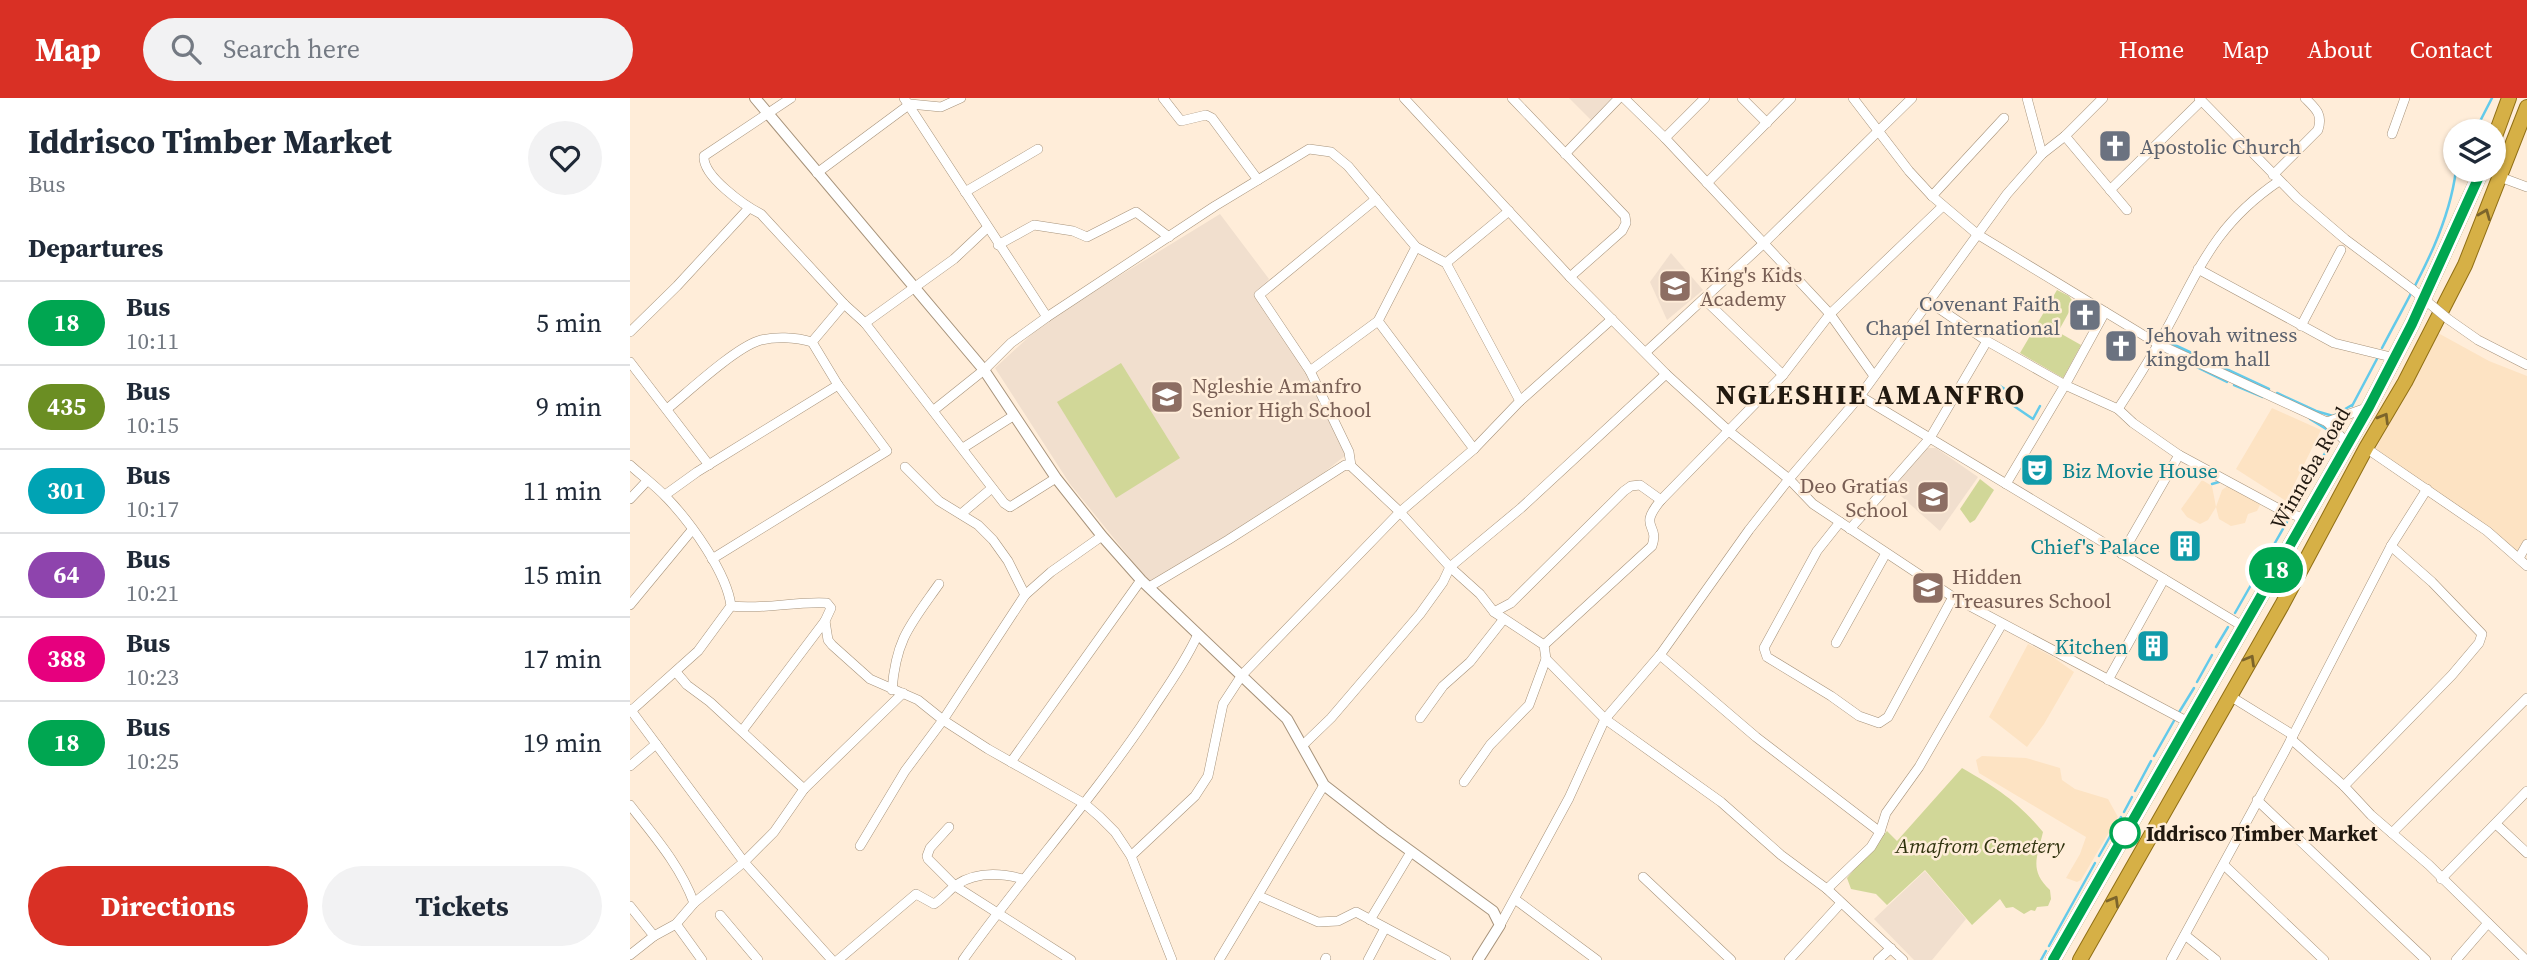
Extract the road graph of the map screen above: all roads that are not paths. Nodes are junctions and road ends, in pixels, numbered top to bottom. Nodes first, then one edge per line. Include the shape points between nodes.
1 (755, 98) edge
2 (791, 98) edge
3 (961, 98) edge
4 (1163, 98) edge
5 (1404, 98) edge
6 (1512, 98) edge
7 (1621, 98) edge
8 (1705, 98) edge
9 (1742, 98) edge
10 (1791, 98) edge
11 (1853, 98) edge
12 (1912, 98) edge
13 (2027, 98) edge
14 (2103, 98) edge
15 (2305, 98) edge
16 (2405, 98) edge
17 (2509, 98) edge
18 (2200, 99) edge
19 (907, 101) edge
20 (2527, 107) edge
21 (768, 114) junction
22 (2004, 118) dead end
23 (2501, 119) edge
24 (1767, 122) junction
25 (1878, 130) junction
26 (2392, 134) dead end
27 (2065, 136) junction
28 (1665, 138) junction
29 (1038, 149) dead end
30 (1565, 154) junction
31 (2042, 154) junction
32 (2506, 161) edge
33 (817, 173) junction
34 (2276, 178) junction
35 (2506, 179) edge
36 (1258, 180) junction
37 (2476, 182) edge
38 (2498, 182) edge
39 (1707, 183) junction
40 (2527, 187) edge
41 (2110, 190) junction
42 (965, 192) junction
43 (1931, 196) junction
44 (1376, 199) junction
45 (1943, 206) junction
46 (749, 208) junction
47 (2127, 210) dead end
48 (1509, 212) junction
49 (987, 228) junction
50 (1977, 234) junction
51 (1169, 237) junction
52 (1763, 244) junction
53 (998, 245) junction
54 (1416, 247) junction
55 (2341, 250) dead end
56 (1446, 262) junction
57 (2198, 269) junction
58 (1570, 277) junction
59 (916, 288) junction
60 (1704, 299) junction
61 (1928, 301) junction
62 (844, 304) junction
63 (2105, 312) junction
64 (1830, 314) junction
65 (1047, 317) junction
66 (1612, 319) junction
67 (1378, 321) junction
68 (865, 323) junction
69 (2301, 326) junction
70 (631, 330) edge
71 (1987, 341) junction
72 (812, 342) junction
73 (2158, 344) junction
74 (1646, 352) junction
75 (2395, 358) junction
76 (630, 362) edge
77 (2527, 365) edge
78 (984, 370) junction
79 (1310, 371) junction
80 (1666, 374) junction
81 (1783, 375) junction
82 (1874, 376) junction
83 (838, 385) junction
84 (2065, 385) junction
85 (1860, 396) junction
86 (1520, 401) junction
87 (2369, 407) junction
88 (667, 409) junction
89 (2118, 409) junction
90 (934, 410) junction
91 (1013, 416) junction
92 (2327, 422) junction
93 (1730, 432) junction
94 (1930, 438) junction
95 (2348, 443) junction
96 (963, 448) junction
97 (2366, 448) junction
98 (1474, 449) junction
99 (2179, 455) junction
100 (630, 464) edge
101 (709, 465) junction
102 (1351, 466) junction
103 (905, 467) dead end
104 (1056, 478) junction
105 (1789, 479) junction
106 (647, 481) junction
107 (2006, 484) junction
108 (992, 488) junction
109 (2427, 489) junction
110 (665, 495) junction
111 (630, 499) edge
112 (1661, 500) junction
113 (1400, 512) junction
114 (961, 514) junction
115 (2305, 519) junction
116 (1840, 522) junction
117 (1850, 529) junction
118 (692, 530) junction
119 (1102, 536) junction
120 (2527, 544) edge
121 (2391, 546) junction
122 (1886, 553) junction
123 (2122, 554) junction
124 (2519, 558) junction
125 (712, 559) junction
126 (2527, 566) edge
127 (1450, 567) junction
128 (2164, 579) junction
129 (939, 584) dead end
130 (1145, 584) junction
131 (1025, 595) junction
132 (1953, 597) junction
133 (630, 605) edge
134 (731, 606) junction
135 (1494, 612) junction
136 (1503, 620) junction
137 (825, 621) junction
138 (2002, 624) junction
139 (2244, 627) junction
140 (1198, 634) junction
141 (1836, 643) dead end
142 (1544, 645) junction
143 (1660, 655) junction
144 (1546, 659) junction
145 (676, 672) junction
146 (1242, 675) junction
147 (2108, 680) junction
148 (892, 690) junction
149 (903, 693) junction
150 (2230, 696) junction
151 (2527, 698) edge
152 (631, 710) edge
153 (1420, 718) dead end
154 (1605, 719) junction
155 (943, 720) junction
156 (2190, 723) junction
157 (742, 731) junction
158 (2292, 737) junction
159 (656, 744) junction
160 (1303, 745) junction
161 (1011, 762) junction
162 (630, 766) edge
163 (1464, 782) dead end
164 (1324, 785) junction
165 (2344, 786) junction
166 (804, 789) junction
167 (2527, 791) edge
168 (2257, 800) junction
169 (1085, 804) junction
170 (630, 805) edge
171 (2496, 824) junction
172 (949, 827) dead end
173 (1880, 832) junction
174 (2392, 833) junction
175 (860, 846) dead end
176 (2115, 851) junction
177 (1411, 852) junction
178 (2527, 853) edge
179 (1131, 856) junction
180 (744, 862) junction
181 (2136, 863) junction
182 (2224, 865) junction
183 (1643, 877) dead end
184 (2441, 878) junction
185 (1023, 879) junction
186 (955, 886) junction
187 (1827, 889) junction
188 (1259, 896) junction
189 (1516, 900) junction
190 (694, 903) junction
191 (1841, 903) junction
192 (630, 906) edge
193 (997, 912) junction
194 (720, 915) dead end
195 (1370, 920) junction
196 (2488, 923) junction
197 (676, 925) junction
198 (1500, 925) junction
199 (1385, 928) junction
200 (2185, 935) junction
201 (654, 936) junction
202 (1891, 948) junction
203 (630, 955) edge
204 (702, 960) edge
205 (758, 960) edge
206 (832, 960) edge
207 (838, 960) edge
208 (963, 960) edge
209 (1071, 960) edge
210 (1172, 960) edge
211 (1219, 960) edge
212 (1368, 960) edge
213 (1446, 960) edge
214 (1478, 960) edge
215 (1597, 960) edge
216 (1731, 960) edge
217 (1788, 960) edge
218 (1878, 960) edge
219 (1903, 960) edge
220 (2053, 960) edge
221 (2080, 960) edge
222 (2171, 960) edge
223 (2216, 960) edge
224 (2324, 960) edge
225 (2426, 960) edge
226 (2456, 960) edge
227 (2526, 960) edge

1 - 21 street
2 - 21 street
3 - 19 street via 941,107
4 - 36 street via 1181,121 1206,115 1212,118
5 - 48 street
6 - 30 street
7 - 28 street
7 - 30 street
8 - 28 street
9 - 24 street
10 - 24 street
11 - 25 street
12 - 25 street
13 - 31 street
14 - 27 street
15 - 34 street via 2320,113 2318,130
16 - 26 street
17 - 23 highway
18 - 34 street
18 - 41 street
19 - 33 street
19 - 42 street
20 - 32 highway, Winneba Road
21 - 33 street
21 - 46 street via 704,156 707,170
22 - 43 street
24 - 39 street
25 - 43 street
25 - 52 street
27 - 31 street
27 - 41 street
28 - 39 street
29 - 42 street
30 - 58 street via 1625,216 1626,223
31 - 50 street
33 - 59 street
34 - 57 street via 2216,239
34 - 77 street, bridge via 2448,319
35 - 40 street
36 - 44 street via 1309,149 1322,149 1348,166
36 - 51 street
37 - 75 highway, Winneba Road
97 -> 38 highway, Winneba Road via 2465,265
39 - 52 street
41 - 47 street
42 - 49 street
43 - 45 street
44 - 54 street
44 - 79 street via 1259,295
45 - 50 street
45 - 64 street
46 - 62 street via 761,214
46 - 70 street
48 - 56 street
48 - 58 street
49 - 53 street
49 - 59 street
50 - 61 street
50 - 63 street
51 - 53 street via 1136,212 1087,237 1073,230 1034,225
51 - 65 street
52 - 60 street
52 - 64 street
53 - 65 street
54 - 56 street
54 - 67 street
55 - 69 street
56 - 86 street
57 - 69 street
57 - 73 street
58 - 66 street
59 - 68 street
59 - 78 street
60 - 74 street
60 - 81 street
61 - 71 street
61 - 82 street
62 - 68 street
62 - 72 street
63 - 73 street
63 - 84 street
64 - 81 street
64 - 82 street
65 - 78 street
66 - 74 street
66 - 86 street
67 - 79 street
67 - 98 street
68 - 90 street
69 - 75 street via 2334,343
71 - 84 street
71 - 94 street
72 - 83 street
72 - 88 street via 789,338 759,341
73 - 89 street
73 - 92 street
74 - 80 street
75 - 87 highway, Winneba Road
76 - 88 street
78 - 90 street
78 - 91 street
79 - 102 street via 1349,452
80 - 93 street
80 - 127 street
81 - 93 street
82 - 85 street
83 - 101 street
83 - 125 street via 887,451
84 - 89 street
84 - 107 street
85 - 94 street
85 - 105 street
86 - 98 street
87 - 92 street
87 - 95 highway, Winneba Road
88 - 101 street
89 - 99 street
90 - 96 street
91 - 96 street
91 - 104 street
92 - 95 street
93 - 105 street
93 - 112 street
94 - 107 street
94 - 117 street
95 - 115 highway, Winneba Road
96 - 108 street
97 - 109 street
150 -> 97 highway, Winneba Road
98 - 113 street
99 - 115 street
99 - 123 street
100 - 106 street
101 - 110 street
102 - 113 street
102 - 130 street via 1345,465 1228,540
103 - 114 street via 939,501
104 - 108 street via 1010,507
104 - 119 street
105 - 116 street via 1813,504
105 - 143 street
106 - 110 street
106 - 111 street
107 - 123 street
108 - 114 street
109 - 121 street
109 - 124 street
110 - 118 street
112 - 135 street via 1640,485 1631,486 1511,603
112 - 142 street via 1649,516 1653,546
113 - 127 street
113 - 146 street
114 - 131 street via 993,540
115 - 139 highway, Winneba Road
116 - 117 street
116 - 132 street via 1813,558 1764,648 1767,657 1859,716 1880,723 1888,717
117 - 122 street
118 - 125 street
118 - 133 street
119 - 130 street
119 - 131 street
120 - 124 street
121 - 158 street
121 - 165 street via 2482,634 2452,675
122 - 132 street
122 - 141 street
123 - 128 street
124 - 126 street
125 - 134 street via 725,580
127 - 135 street
127 - 160 street via 1420,614
128 - 139 street
128 - 147 street
129 - 148 street via 901,639
130 - 140 street
130 - 161 street
131 - 155 street
132 - 138 street
134 - 137 street via 827,603 831,608
134 - 145 street
135 - 136 street
136 - 142 street
136 - 153 street
137 - 148 street via 832,645 870,679
137 - 157 street
138 - 147 street
138 - 173 street via 1913,778 1886,813
139 - 156 highway, Winneba Road
140 - 146 street
140 - 169 street via 1167,688
142 - 144 street
143 - 154 street
143 - 173 street via 1756,737
144 - 154 street
144 - 163 street via 1529,705 1490,745
145 - 152 street
145 - 157 street
146 - 160 street via 1287,719
146 - 179 street via 1223,704 1208,776 1195,796
147 - 156 street
148 - 149 street
149 - 155 street
149 - 166 street
150 - 158 street
150 - 181 highway, Winneba Road
151 - 174 street
152 - 159 street
154 - 187 street via 1721,802
154 - 189 street
155 - 161 street
155 - 175 street via 905,771
156 - 176 highway, Winneba Road
157 - 166 street
158 - 165 street
158 - 168 street
159 - 162 street
159 - 180 street
160 - 164 street
161 - 169 street
164 - 177 street
164 - 188 street
165 - 174 street
166 - 180 street via 774,832
167 - 171 street
168 - 182 street
168 - 225 street
169 - 179 street via 1115,832
169 - 185 street
170 - 190 street via 670,857
171 - 178 street
171 - 184 street
172 - 186 street via 927,856
173 - 187 street via 1871,847
174 - 184 street
176 - 181 highway
176 - 220 highway, Winneba Road
177 - 195 street
177 - 198 street via 1493,911
179 - 210 street
180 - 190 street
180 - 206 street
221 -> 181 highway, Winneba Road
182 - 200 street
182 - 224 street
183 - 216 street
184 - 196 street
185 - 186 street via 994,873
185 - 193 street
186 - 193 street
186 - 207 street via 934,904 916,894
187 - 191 street
188 - 195 street via 1318,922 1338,921 1356,912
188 - 211 street
189 - 198 street
189 - 215 street
190 - 197 street
191 - 202 street
191 - 217 street
192 - 201 street
193 - 208 street
193 - 209 street
194 - 205 street
195 - 199 street
196 - 226 street
196 - 227 street
197 - 201 street
197 - 204 street
198 - 214 street
199 - 212 street
199 - 213 street
200 - 222 street
200 - 223 street
201 - 203 street
202 - 218 street
202 - 219 street

